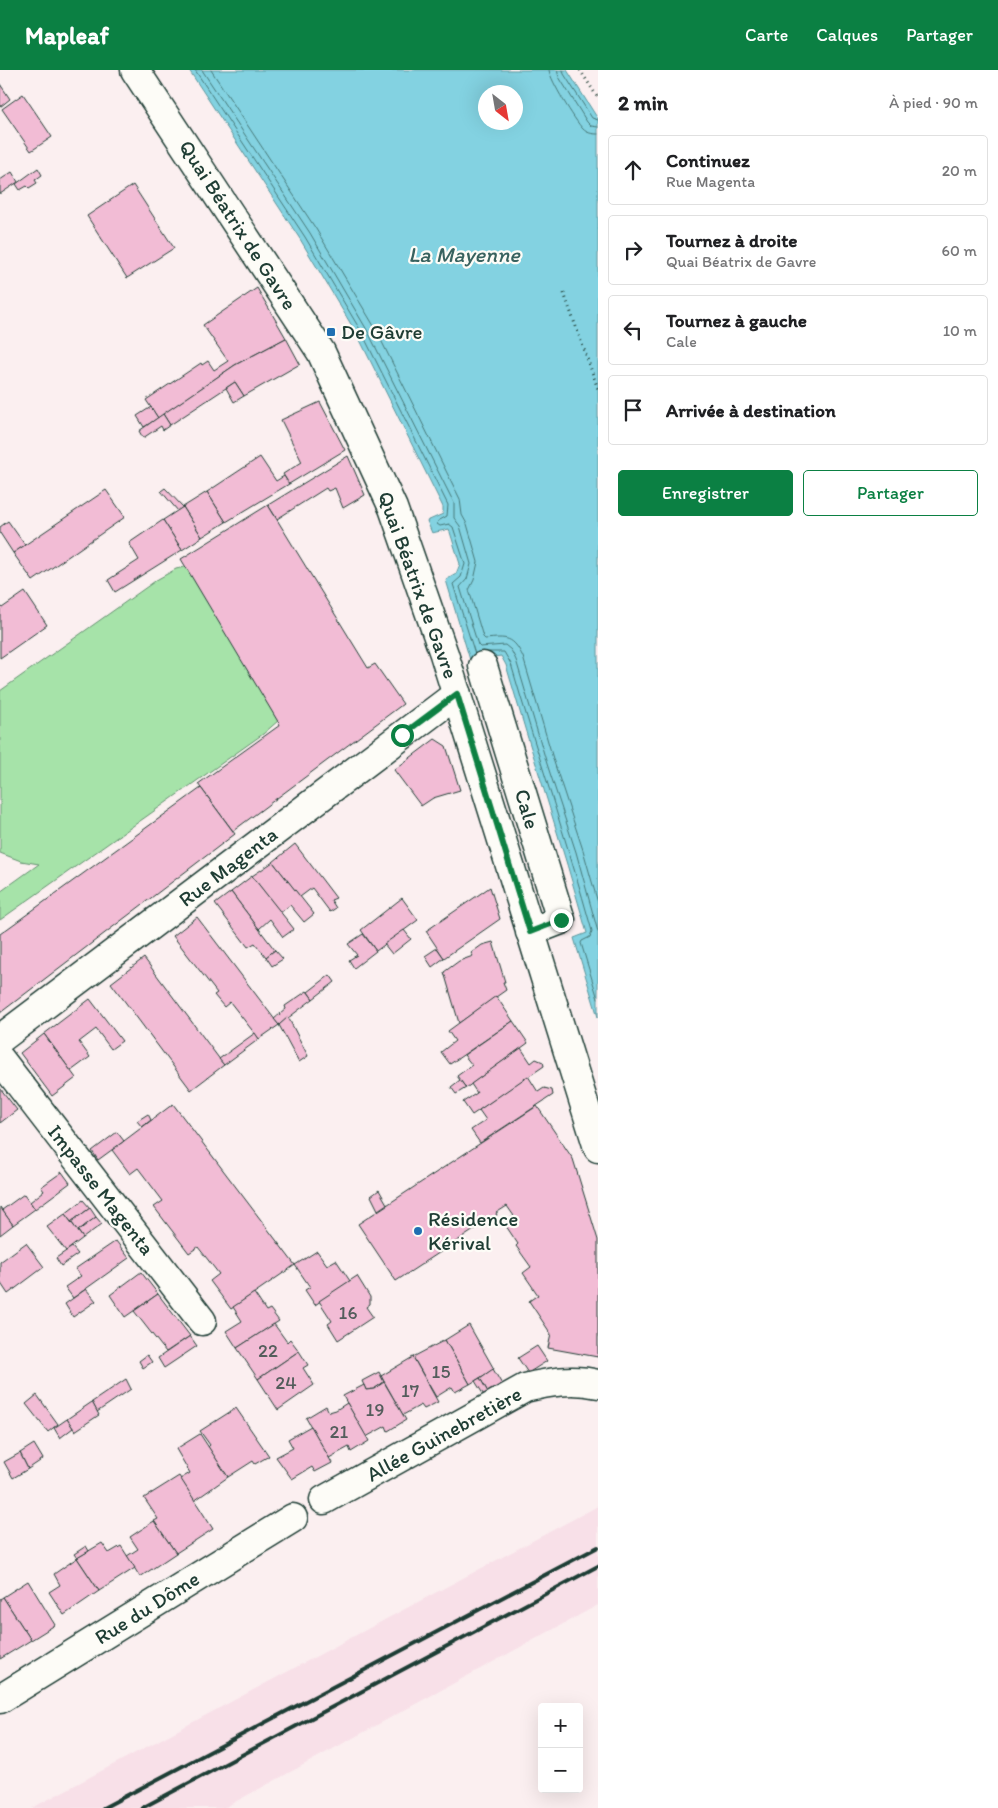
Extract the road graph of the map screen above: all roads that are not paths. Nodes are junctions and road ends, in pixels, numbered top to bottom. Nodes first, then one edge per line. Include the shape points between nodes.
1 (135, 70) edge
2 (483, 666) dead end
3 (457, 694) junction
4 (530, 932) junction
5 (0, 1039) edge
6 (0, 1059) edge
7 (598, 1148) edge
8 (202, 1321) dead end
9 (598, 1384) edge
10 (324, 1500) dead end
11 (293, 1518) dead end
12 (0, 1699) edge

1 - 3 street, Quai Béatrix de Gavre via 321,352 393,508
2 - 4 street, Cale via 561,920
3 - 4 street, Quai Béatrix de Gavre
3 - 5 street, Rue Magenta
4 - 7 street, Quai Béatrix de Gavre
6 - 8 street, Impasse Magenta
9 - 10 street, Allée Guinebretière via 556,1381 525,1388
11 - 12 street, Rue du Dôme

